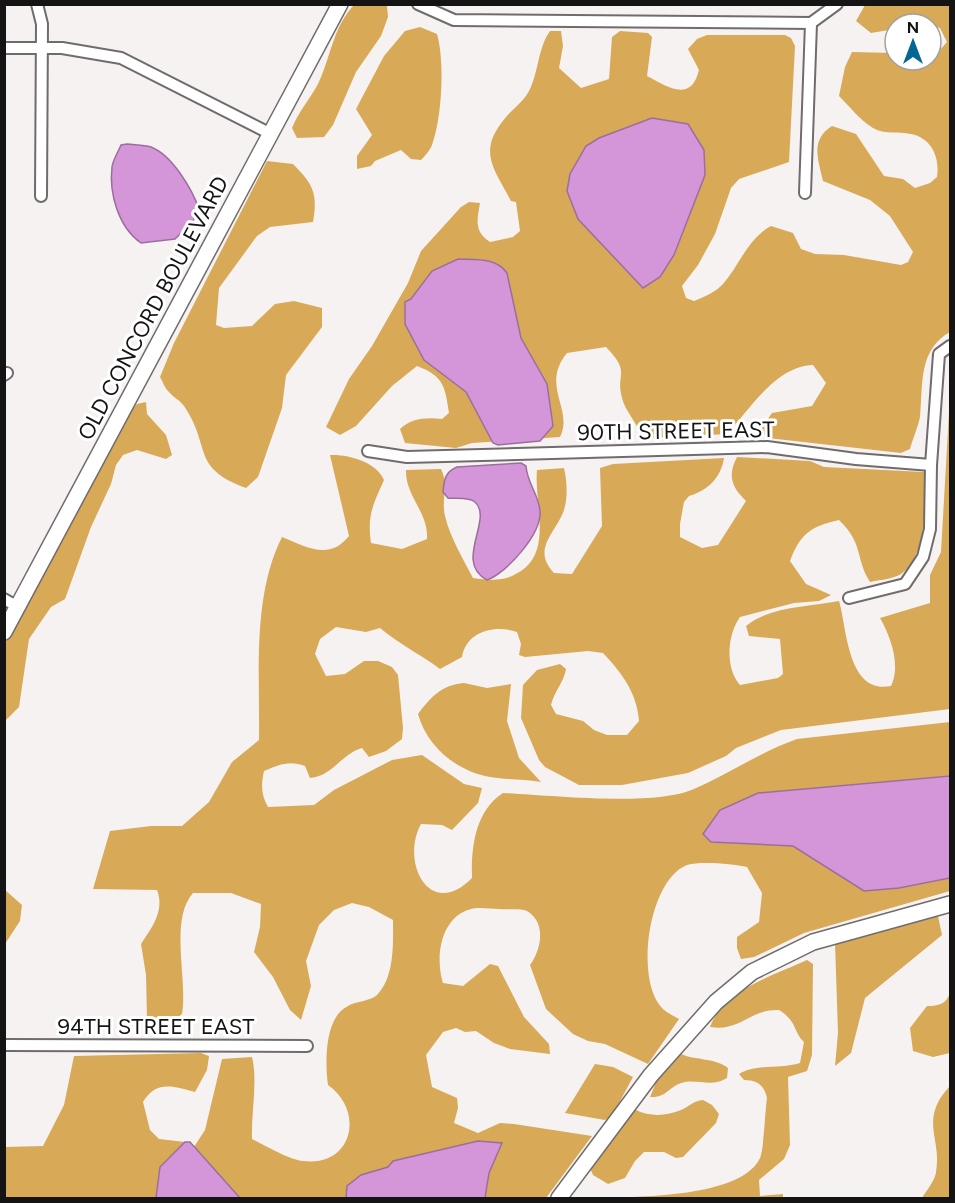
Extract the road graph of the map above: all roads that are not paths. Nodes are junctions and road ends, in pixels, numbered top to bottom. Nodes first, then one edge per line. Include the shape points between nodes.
1 (37, 4) edge
2 (340, 4) edge
3 (418, 4) edge
4 (837, 4) edge
5 (811, 23) junction
6 (4, 48) edge
7 (42, 48) junction
8 (272, 134) junction
9 (805, 193) dead end
10 (41, 196) dead end
11 (951, 346) edge
12 (368, 452) dead end
13 (931, 465) junction
14 (849, 598) dead end
15 (4, 599) edge
16 (18, 607) junction
17 (4, 632) edge
18 (951, 904) edge
19 (4, 1045) edge
20 (307, 1046) dead end
21 (559, 1198) edge

1 - 7 street
2 - 8 street, OLD CONCORD BOULEVARD
3 - 5 street via 454,20
4 - 5 street
5 - 9 street
6 - 7 street
7 - 8 street via 92,51 121,58
7 - 10 street
8 - 16 street, OLD CONCORD BOULEVARD
11 - 13 street via 939,354
12 - 13 street, 90TH STREET EAST via 407,457 767,447
13 - 14 street via 930,529 923,557 905,585
15 - 16 street
16 - 17 street, OLD CONCORD BOULEVARD
18 - 21 street via 813,942 752,972 716,1002 651,1075
19 - 20 street, 94TH STREET EAST

